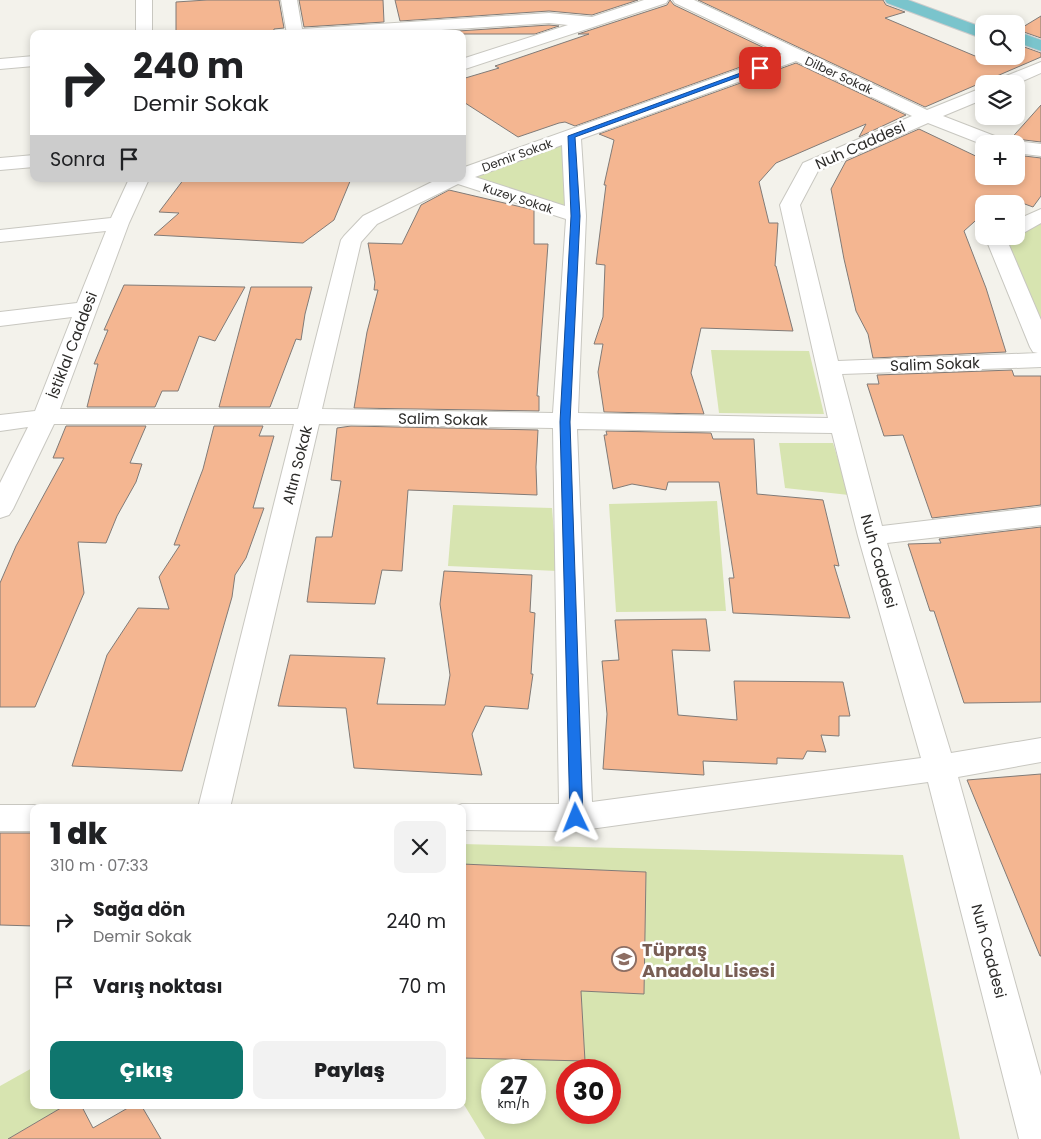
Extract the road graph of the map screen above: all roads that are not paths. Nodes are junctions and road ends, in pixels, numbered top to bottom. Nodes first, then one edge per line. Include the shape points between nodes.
1 (144, 0) edge
2 (289, 0) edge
3 (660, 0) edge
4 (681, 0) edge
5 (893, 0) edge
6 (920, 0) edge
7 (616, 7) edge
8 (975, 21) edge
9 (592, 22) junction
10 (144, 30) edge
11 (296, 30) edge
12 (360, 30) edge
13 (975, 31) edge
14 (1025, 40) edge
15 (1041, 46) edge
16 (1025, 49) edge
17 (797, 55) junction
18 (1041, 55) edge
19 (30, 60) edge
20 (0, 64) edge
21 (466, 64) edge
22 (1041, 67) edge
23 (1023, 75) edge
24 (975, 96) edge
25 (926, 116) junction
26 (975, 135) edge
27 (571, 136) junction
28 (1025, 147) edge
29 (1041, 150) edge
30 (30, 160) edge
31 (0, 164) edge
32 (466, 174) edge
33 (466, 181) edge
34 (138, 182) edge
35 (447, 182) edge
36 (1041, 215) edge
37 (576, 216) junction
38 (120, 223) junction
39 (1025, 224) edge
40 (0, 236) edge
41 (998, 245) edge
42 (86, 309) junction
43 (0, 319) edge
44 (1041, 347) edge
45 (1041, 360) edge
46 (828, 368) junction
47 (309, 416) junction
48 (45, 417) junction
49 (565, 422) junction
50 (0, 423) edge
51 (842, 426) junction
52 (0, 509) edge
53 (1041, 516) edge
54 (871, 536) junction
55 (1041, 750) edge
56 (940, 768) junction
57 (215, 804) edge
58 (466, 817) edge
59 (0, 818) edge
60 (30, 818) edge
61 (576, 818) junction
62 (1039, 1139) edge

1 - 10 street
2 - 11 street
3 - 7 street
4 - 17 street, Dilber Sokak
5 - 13 main road
6 - 8 main road
7 - 9 street
9 - 12 street via 549,18
9 - 21 street
14 - 15 main road
16 - 18 main road
17 - 25 street, Dilber Sokak
17 - 27 street, Demir Sokak
19 - 20 street
22 - 23 street
24 - 25 street, Nuh Caddesi
25 - 26 street, Dilber Sokak
25 - 46 street, Nuh Caddesi via 810,167 790,205
27 - 32 street, Demir Sokak
27 - 37 street
28 - 29 street
30 - 31 street
33 - 37 street, Kuzey Sokak
34 - 38 street, İstiklal Caddesi
35 - 47 street, Altın Sokak via 370,220 351,240
36 - 39 street
37 - 49 street
38 - 40 street
38 - 42 street, İstiklal Caddesi
41 - 44 street
42 - 43 street
42 - 48 street, İstiklal Caddesi
45 - 46 street, Salim Sokak
46 - 51 street, Nuh Caddesi
47 - 48 street, Salim Sokak
47 - 49 street, Salim Sokak
47 - 57 street, Altın Sokak
48 - 50 street, Salim Sokak
48 - 52 street, İstiklal Caddesi
49 - 51 street, Salim Sokak
49 - 61 street
51 - 54 street, Nuh Caddesi
53 - 54 street
54 - 56 street, Nuh Caddesi
55 - 56 street
56 - 61 street
56 - 62 street, Nuh Caddesi
58 - 61 street
59 - 60 street

